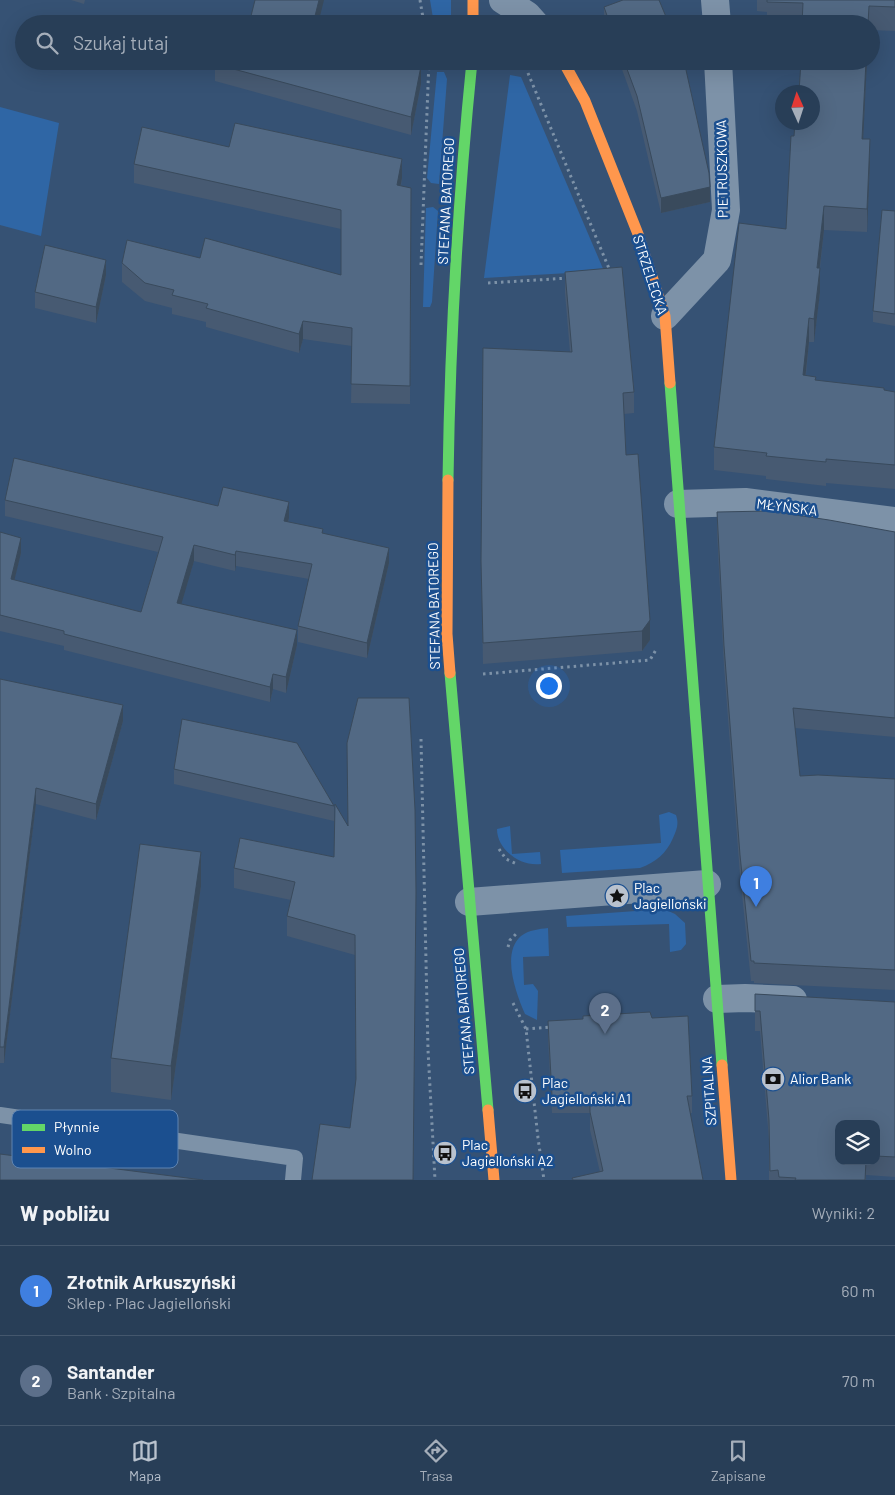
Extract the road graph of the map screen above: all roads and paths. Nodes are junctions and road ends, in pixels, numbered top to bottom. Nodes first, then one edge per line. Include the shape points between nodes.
1 (420, 0) edge
2 (473, 0) edge
3 (503, 0) edge
4 (715, 0) edge
5 (422, 15) edge
6 (473, 15) edge
7 (527, 15) edge
8 (716, 15) edge
9 (471, 70) edge
10 (527, 70) edge
11 (568, 70) edge
12 (718, 70) edge
13 (612, 276) edge
14 (573, 278) edge
15 (484, 284) dead end
16 (664, 316) junction
17 (678, 504) junction
18 (895, 521) edge
19 (658, 647) dead end
20 (477, 674) dead end
21 (708, 884) junction
22 (470, 902) junction
23 (522, 929) dead end
24 (507, 954) dead end
25 (717, 999) junction
26 (512, 1001) dead end
27 (815, 1002) edge
28 (556, 1027) edge
29 (526, 1028) junction
30 (178, 1141) edge
31 (293, 1180) edge
32 (494, 1180) edge
33 (544, 1180) edge
34 (731, 1180) edge

1 - 5 path
2 - 6 street
3 - 7 street
4 - 8 street
9 - 22 street, STEFANA BATOREGO via 461,172 449,424 447,634
10 - 13 path
11 - 16 street, STRZELECKA via 585,101 638,234
12 - 16 street, PIETRUSZKOWA via 726,210 717,260
14 - 15 path
16 - 17 street, STRZELECKA
17 - 18 street, MŁYŃSKA via 745,502
17 - 21 street
19 - 20 path via 650,660
21 - 22 street
21 - 25 street
22 - 32 street, STEFANA BATOREGO
23 - 24 path via 510,940
25 - 27 street
25 - 34 street, SZPITALNA
26 - 29 path
28 - 29 path
29 - 33 path
30 - 31 lane via 296,1158

